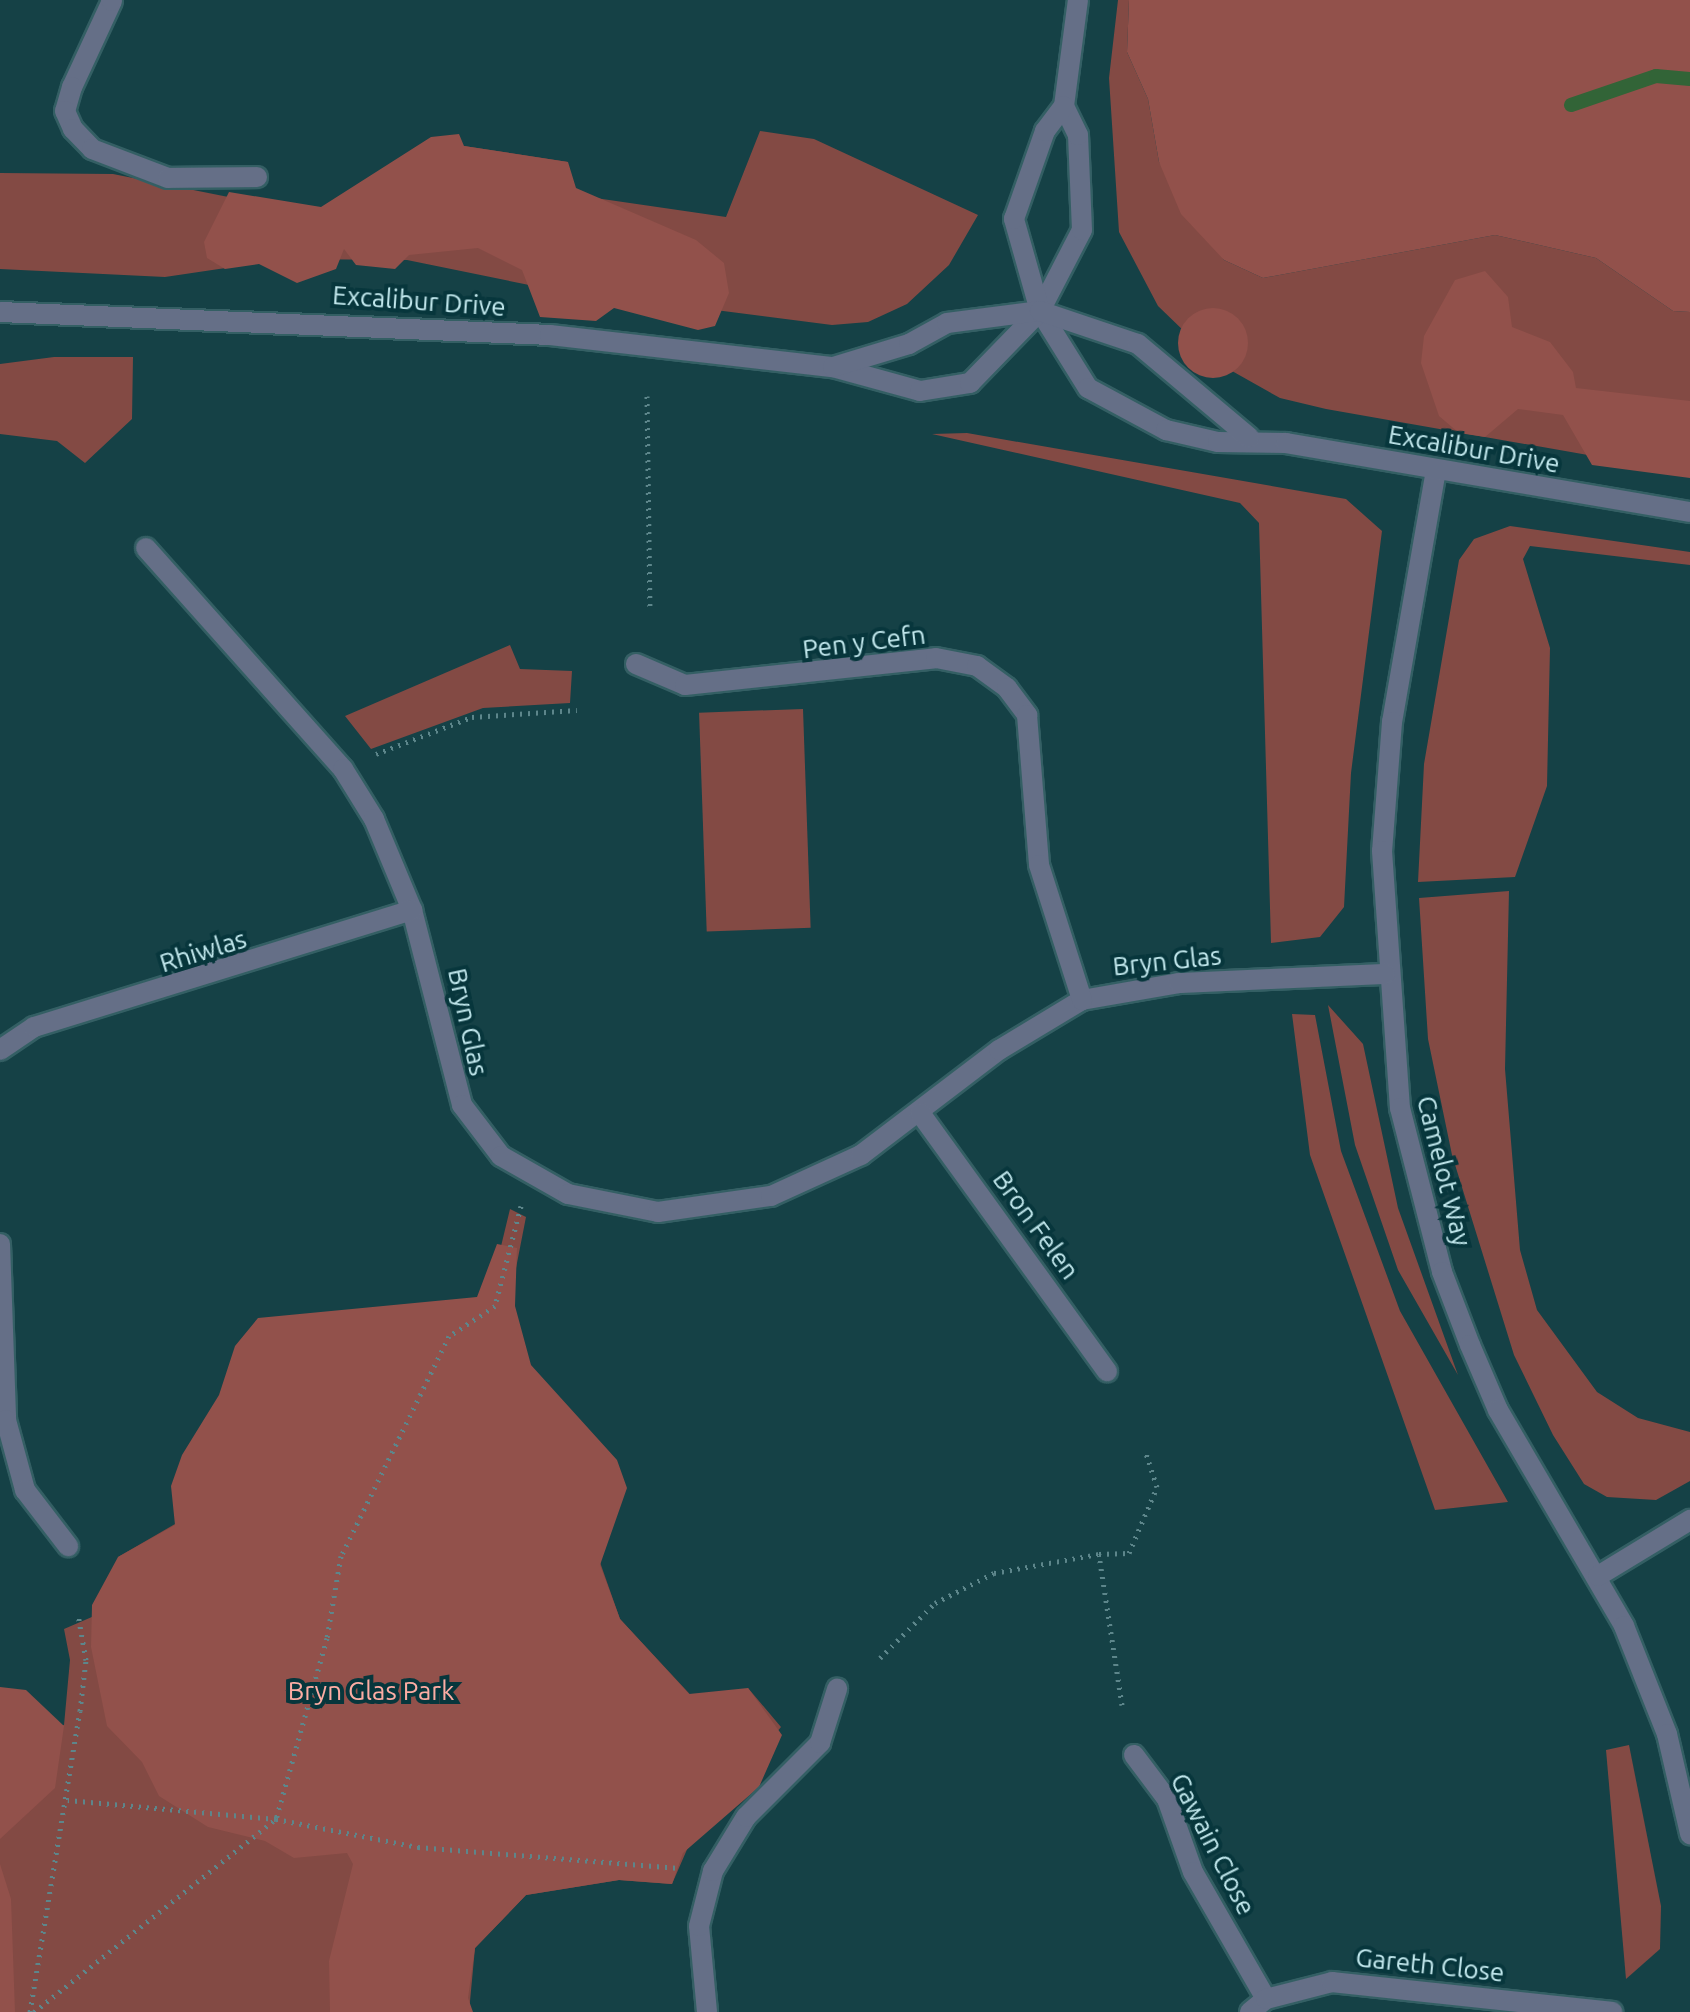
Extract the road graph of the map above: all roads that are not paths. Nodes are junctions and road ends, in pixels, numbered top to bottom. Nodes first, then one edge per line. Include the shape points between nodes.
1 (112, 0) edge
2 (1078, 0) edge
3 (1064, 106) junction
4 (257, 177) dead end
5 (1040, 311) junction
6 (0, 312) edge
7 (833, 367) junction
8 (1249, 437) junction
9 (1436, 470) junction
10 (1690, 512) edge
11 (146, 548) dead end
12 (636, 664) dead end
13 (412, 910) junction
14 (1385, 974) junction
15 (1082, 1000) junction
16 (3, 1040) edge
17 (920, 1113) junction
18 (0, 1244) edge
19 (1107, 1371) dead end
20 (1690, 1520) edge
21 (68, 1546) dead end
22 (1598, 1576) junction
23 (837, 1689) dead end
24 (1134, 1755) dead end
25 (1690, 1834) edge
26 (1258, 2006) edge
27 (707, 2012) edge
28 (1612, 2012) edge

1 - 4 street via 72,87 65,111 73,129 92,149 168,178
2 - 3 street
3 - 5 street via 1078,135 1082,230
3 - 5 street via 1045,131 1014,219
5 - 7 street, Excalibur Drive via 947,323 909,344
5 - 7 street, Excalibur Drive via 958,388 873,383
5 - 8 street, Excalibur Drive via 1138,344
5 - 8 street, Excalibur Drive via 1088,388 1166,430 1218,442
6 - 7 street, Excalibur Drive via 418,325
8 - 9 street, Excalibur Drive
9 - 10 street, Excalibur Drive
9 - 14 street, Camelot Way via 1392,722 1380,892
11 - 13 street, Bryn Glas via 343,769 374,819
12 - 15 street, Pen y Cefn via 685,685 936,658 977,666 1007,688 1027,715 1039,865
13 - 16 street, Rhiwlas
13 - 17 street, Bryn Glas via 462,1105 501,1156 568,1194 658,1212 724,1208 818,1179
14 - 15 street, Bryn Glas via 1179,983
14 - 22 street, Camelot Way via 1400,1108 1442,1272 1498,1410
15 - 17 street, Bryn Glas via 999,1050
17 - 19 street, Bron Felen
18 - 21 street via 12,1444 31,1500
20 - 22 street
22 - 25 street, Camelot Way via 1667,1734
23 - 27 street via 820,1743 746,1817 713,1871 699,1926
24 - 26 street, Gawain Close via 1167,1799 1193,1872
26 - 28 street, Gareth Close via 1332,1982 1366,1982

